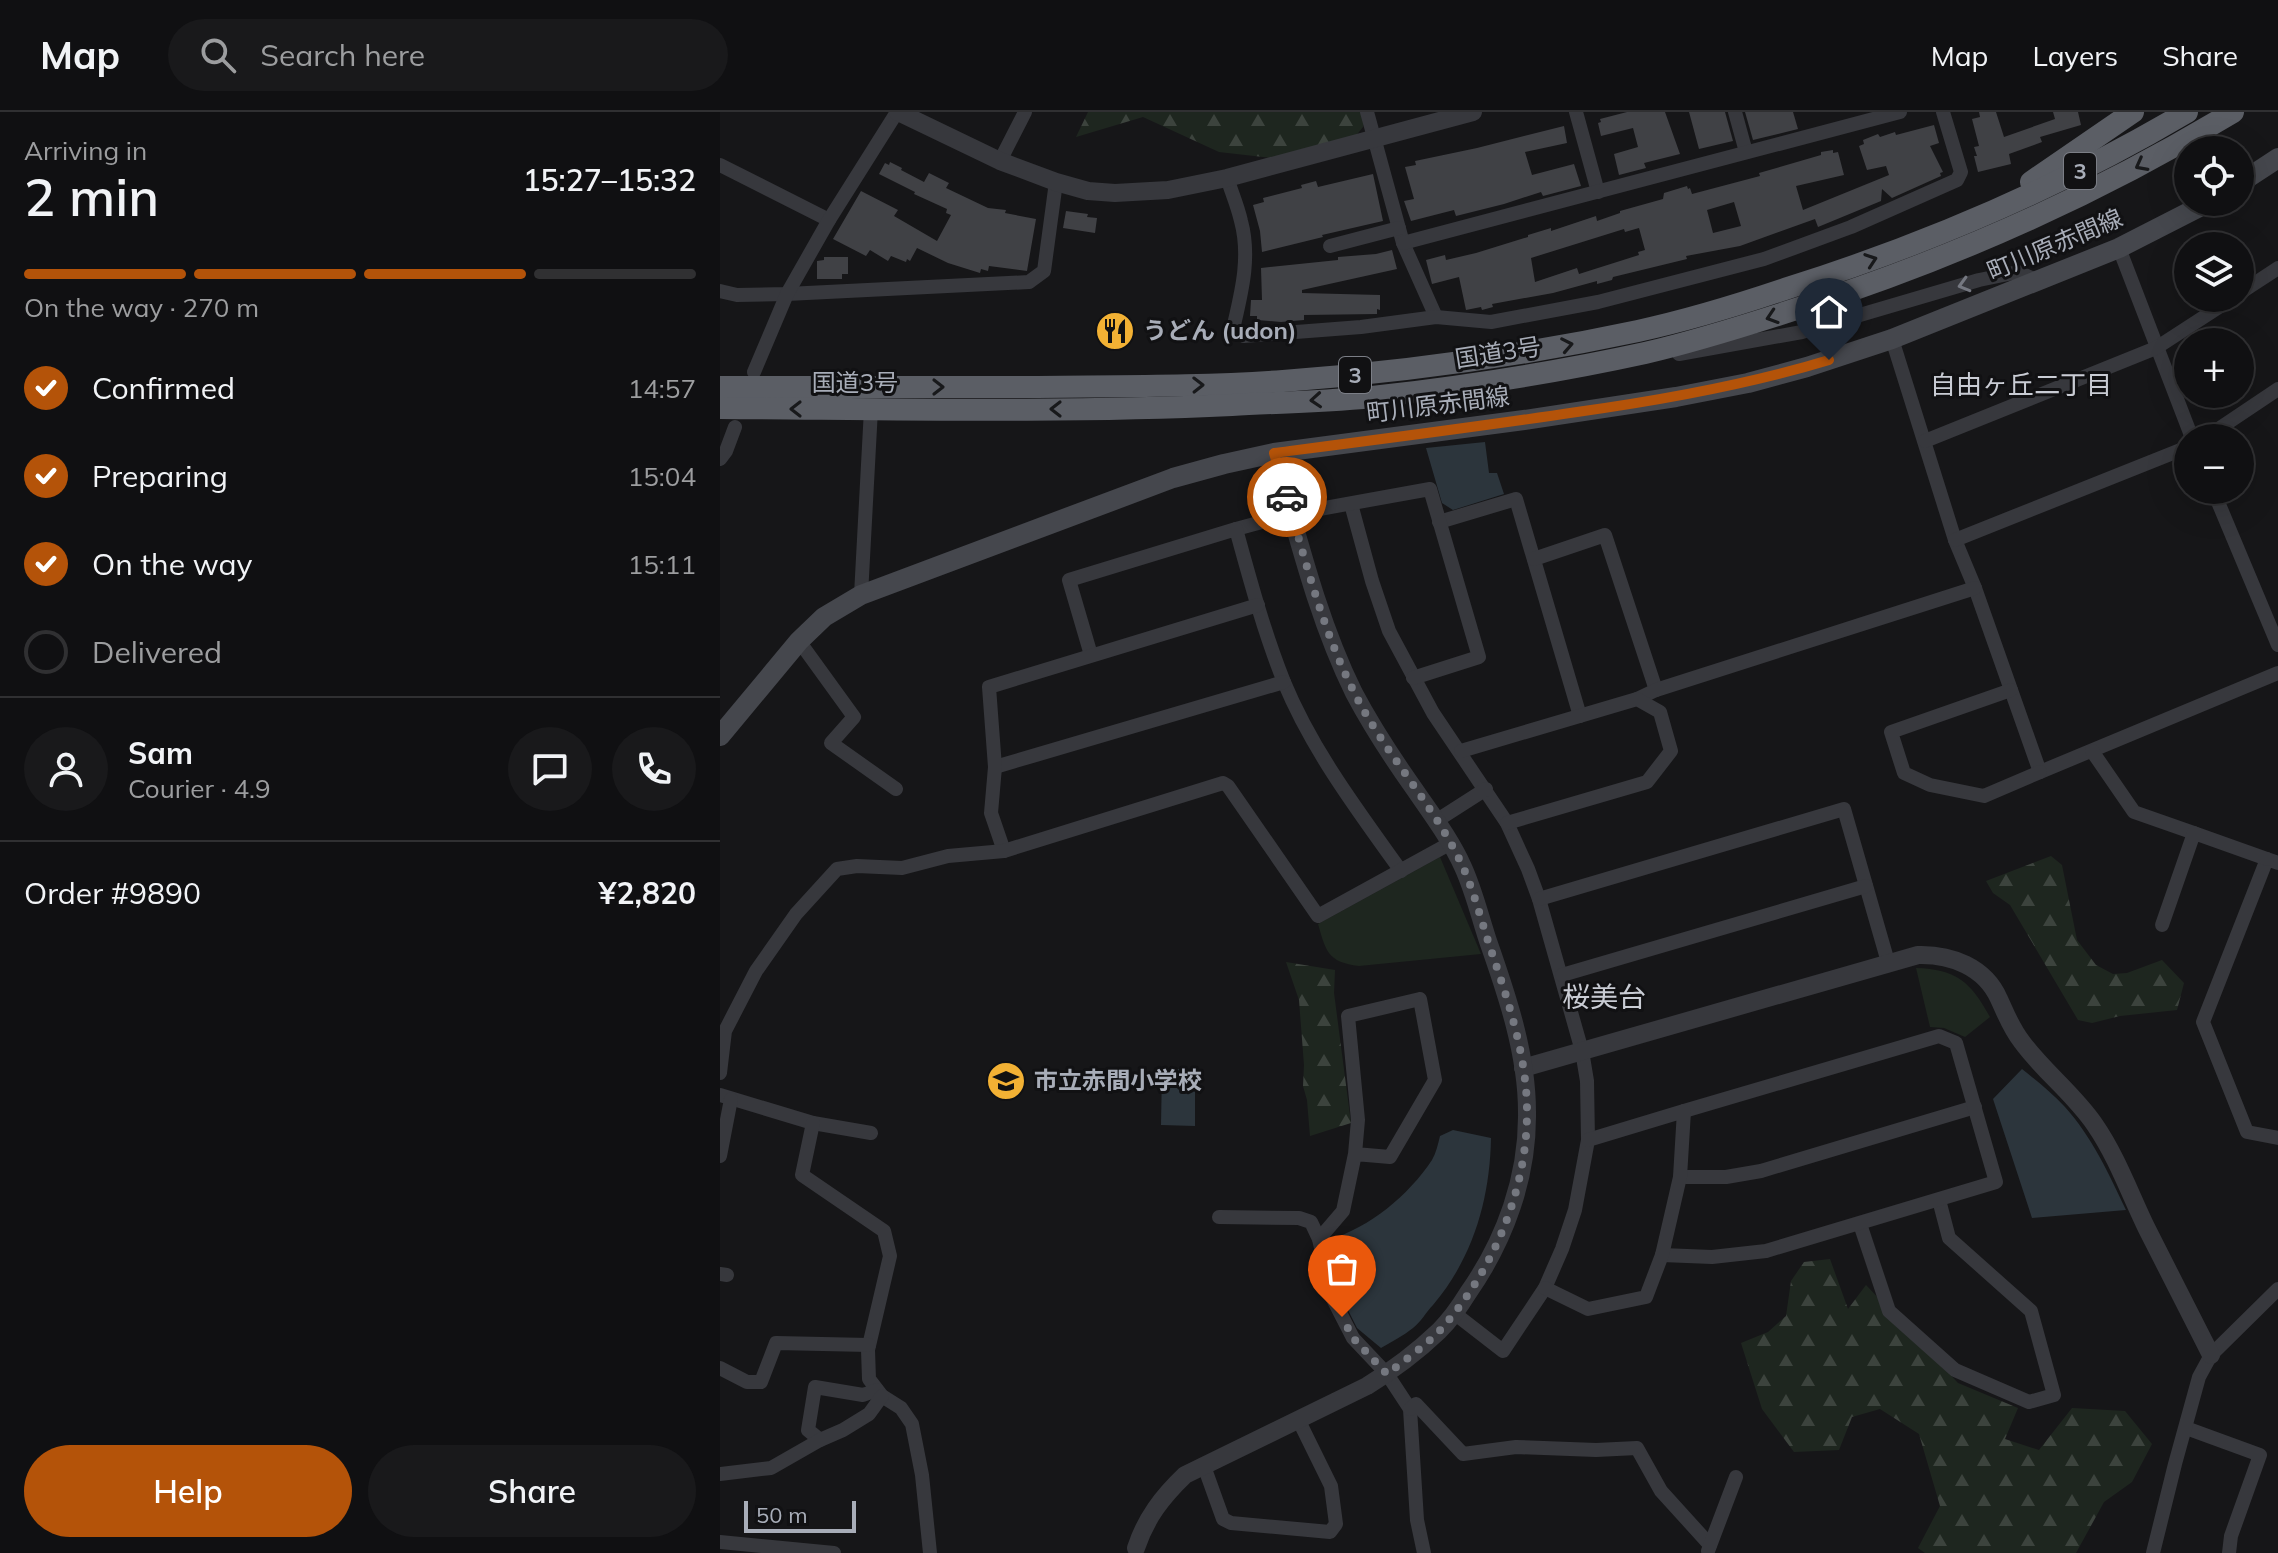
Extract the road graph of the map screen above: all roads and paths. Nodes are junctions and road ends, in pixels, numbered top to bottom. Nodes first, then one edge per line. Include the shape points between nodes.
1 (898, 112) edge
2 (1025, 112) edge
3 (1367, 112) edge
4 (1473, 112) edge
5 (1576, 112) edge
6 (1735, 112) edge
7 (1900, 112) edge
8 (1943, 112) edge
9 (2133, 112) edge
10 (2187, 112) edge
11 (2233, 112) edge
12 (1374, 138) junction
13 (1746, 152) junction
14 (2278, 158) edge
15 (1000, 161) junction
16 (720, 165) edge
17 (2254, 174) edge
18 (1227, 178) junction
19 (1056, 182) junction
20 (1598, 192) junction
21 (2182, 216) edge
22 (829, 220) junction
23 (1969, 222) junction
24 (1399, 228) junction
25 (1403, 243) junction
26 (1330, 246) dead end
27 (2119, 248) junction
28 (2278, 268) edge
29 (2038, 281) junction
30 (2254, 284) edge
31 (720, 291) edge
32 (787, 294) junction
33 (2211, 312) edge
34 (1436, 317) junction
35 (1892, 339) junction
36 (2156, 348) junction
37 (1560, 369) junction
38 (754, 372) dead end
39 (720, 387) edge
40 (2277, 392) edge
41 (720, 408) edge
42 (871, 409) junction
43 (2186, 424) edge
44 (2227, 424) edge
45 (735, 427) dead end
46 (1925, 441) junction
47 (1274, 453) junction
48 (2174, 453) edge
49 (720, 459) edge
50 (1351, 504) junction
51 (2219, 504) edge
52 (1292, 514) junction
53 (1439, 522) junction
54 (1236, 529) junction
55 (1955, 540) junction
56 (1534, 559) junction
57 (1975, 588) junction
58 (861, 595) junction
59 (1258, 605) junction
60 (799, 641) junction
61 (2278, 645) edge
62 (1091, 655) junction
63 (2278, 673) edge
64 (1413, 678) junction
65 (1284, 682) junction
66 (1656, 690) junction
67 (2011, 690) junction
68 (1637, 699) junction
69 (1580, 716) junction
70 (720, 736) edge
71 (1461, 751) junction
72 (2092, 751) junction
73 (995, 767) junction
74 (2040, 772) junction
75 (896, 789) dead end
76 (1486, 789) junction
77 (1436, 821) junction
78 (1507, 823) junction
79 (2194, 833) junction
80 (1449, 844) junction
81 (1004, 851) junction
82 (2273, 861) edge
83 (1401, 871) junction
84 (1866, 886) junction
85 (1539, 899) junction
86 (2162, 925) dead end
87 (1888, 962) junction
88 (1562, 975) junction
89 (1582, 1051) junction
90 (1523, 1068) junction
91 (720, 1073) edge
92 (725, 1097) edge
93 (1975, 1107) junction
94 (1684, 1111) junction
95 (813, 1123) junction
96 (871, 1133) dead end
97 (2277, 1133) edge
98 (1588, 1140) junction
99 (1355, 1154) junction
100 (720, 1156) edge
101 (1680, 1177) junction
102 (1939, 1200) junction
103 (1219, 1217) dead end
104 (1860, 1224) junction
105 (1319, 1239) junction
106 (1662, 1255) junction
107 (1545, 1288) junction
108 (2278, 1289) edge
109 (1454, 1313) junction
110 (869, 1345) junction
111 (2211, 1355) junction
112 (720, 1368) edge
113 (1387, 1374) junction
114 (880, 1393) junction
115 (1410, 1409) junction
116 (1298, 1419) junction
117 (2186, 1428) junction
118 (820, 1440) junction
119 (1204, 1466) junction
120 (720, 1474) edge
121 (1736, 1477) dead end
122 (720, 1542) edge
123 (1136, 1548) dead end
124 (1708, 1549) edge
125 (834, 1553) edge
126 (930, 1553) edge
127 (1424, 1553) edge
128 (2153, 1553) edge
129 (2229, 1553) edge

1 - 15 street
1 - 22 street
2 - 15 street
3 - 12 street
4 - 12 street
5 - 20 street
6 - 13 street
7 - 13 street
8 - 34 street via 1961,172 1957,180 1851,227 1764,259 1598,302 1491,322
9 - 23 highway
10 - 23 highway, 国道3号 / 3 via 2066,179
11 -> 37 highway, 国道3号 / 3 via 2077,198 1905,272 1743,326
12 - 18 street
12 - 24 street
13 - 20 street
14 - 17 main road
15 - 19 street
16 - 22 street
18 - 19 street via 1168,190 1115,193
18 - 34 street via 1245,244 1233,329 1244,336
19 - 32 street via 1044,271 1029,282
20 - 25 street
21 - 27 main road, 町川原赤間線
22 - 32 street
39 -> 23 highway, 国道3号 / 3 via 1214,385 1475,361 1641,330 1736,305
24 - 25 street
24 - 26 street
25 - 34 street
27 - 29 main road, 町川原赤間線
27 - 36 street
28 - 30 street
29 - 35 main road, 町川原赤間線
29 -> 37 street via 2018,272 1802,332
31 - 32 street
32 - 38 street
33 - 36 street
35 - 46 street
35 - 47 main road, 町川原赤間線 via 1748,383 1676,397
36 - 43 street
36 - 46 street
37 -> 42 highway, 国道3号 / 3 via 1378,396 1287,402
40 - 44 street
42 -> 41 highway, 国道3号 / 3
42 - 58 street
45 - 49 street
46 - 55 street
47 - 52 street
47 - 58 main road, 町川原赤間線 via 1173,478
48 - 55 street
50 - 52 street
50 - 53 street via 1430,489
50 - 64 street via 1389,631
51 - 61 street
52 - 54 street
52 - 77 street via 1324,621 1354,692
53 - 56 street via 1516,499
53 - 64 street via 1479,657
54 - 59 street
54 - 62 street via 1069,580
55 - 57 street
56 - 66 street via 1605,535
56 - 69 street
57 - 66 street
57 - 67 street
58 - 60 main road, 町川原赤間線 via 824,617
59 - 62 street
59 - 65 street
60 - 70 main road, 町川原赤間線
60 - 75 street via 854,717 831,743
62 - 73 street via 989,687
63 - 72 street
64 - 71 street
65 - 73 street
65 - 83 street via 1313,740
66 - 68 street
67 - 74 street
67 - 74 street via 1891,732 1904,773 1930,785 1984,796
68 - 69 street
68 - 78 street via 1660,712 1671,751 1647,782
69 - 71 street
71 - 76 street
72 - 74 street
72 - 79 street via 2134,812
73 - 81 street via 991,813
76 - 77 street
76 - 78 street
77 - 80 street
78 - 85 street
79 - 82 street
79 - 86 street
80 - 83 street
80 - 90 street via 1463,867 1495,960
81 - 83 street via 1223,783 1318,916
81 - 91 street via 948,856 902,868 837,869 796,914 756,971 725,1031
82 - 97 street via 2203,1022 2247,1132
84 - 85 street via 1844,809
84 - 87 street
84 - 88 street
85 - 88 street
87 - 89 street
87 - 111 street via 1945,956 1973,969 1989,984 2022,1043 2095,1124
88 - 89 street
89 - 90 street
89 - 98 street
90 - 109 street via 1525,1151 1516,1190 1493,1254
92 - 95 street
92 - 100 street
93 - 94 street via 1956,1043 1939,1036
93 - 101 street via 1761,1171
93 - 102 street via 1996,1182
94 - 98 street
94 - 101 street
95 - 96 street
95 - 110 street via 802,1175 884,1231 890,1256
98 - 107 street via 1575,1210
99 - 99 street via 1390,1157 1435,1080 1420,999 1348,1016 1358,1120
99 - 105 street via 1343,1211
101 - 106 street
102 - 104 street
102 - 104 street via 1949,1238 2031,1311 2054,1395 2029,1402 1955,1370 1889,1311
103 - 105 street via 1299,1218 1311,1222
104 - 106 street via 1766,1251
105 - 113 street via 1332,1297 1353,1338
106 - 107 street via 1646,1297 1588,1309
107 - 109 street via 1503,1351
108 - 111 street
109 - 113 street
110 - 112 street via 776,1343 761,1382 747,1382
110 - 114 street via 869,1379
111 - 117 street via 2199,1377
113 - 115 street
113 - 116 street
114 - 118 street via 869,1414
114 - 118 street via 815,1387 808,1430
114 - 126 street via 912,1424
115 - 124 street via 1416,1404 1463,1454 1516,1447 1637,1448 1661,1491
115 - 127 street
116 - 119 street
116 - 119 street via 1331,1486 1336,1524 1330,1532 1223,1519
117 - 128 street
117 - 129 street via 2260,1455
118 - 120 street via 771,1468
119 - 123 street via 1167,1492
121 - 124 street
122 - 125 street

